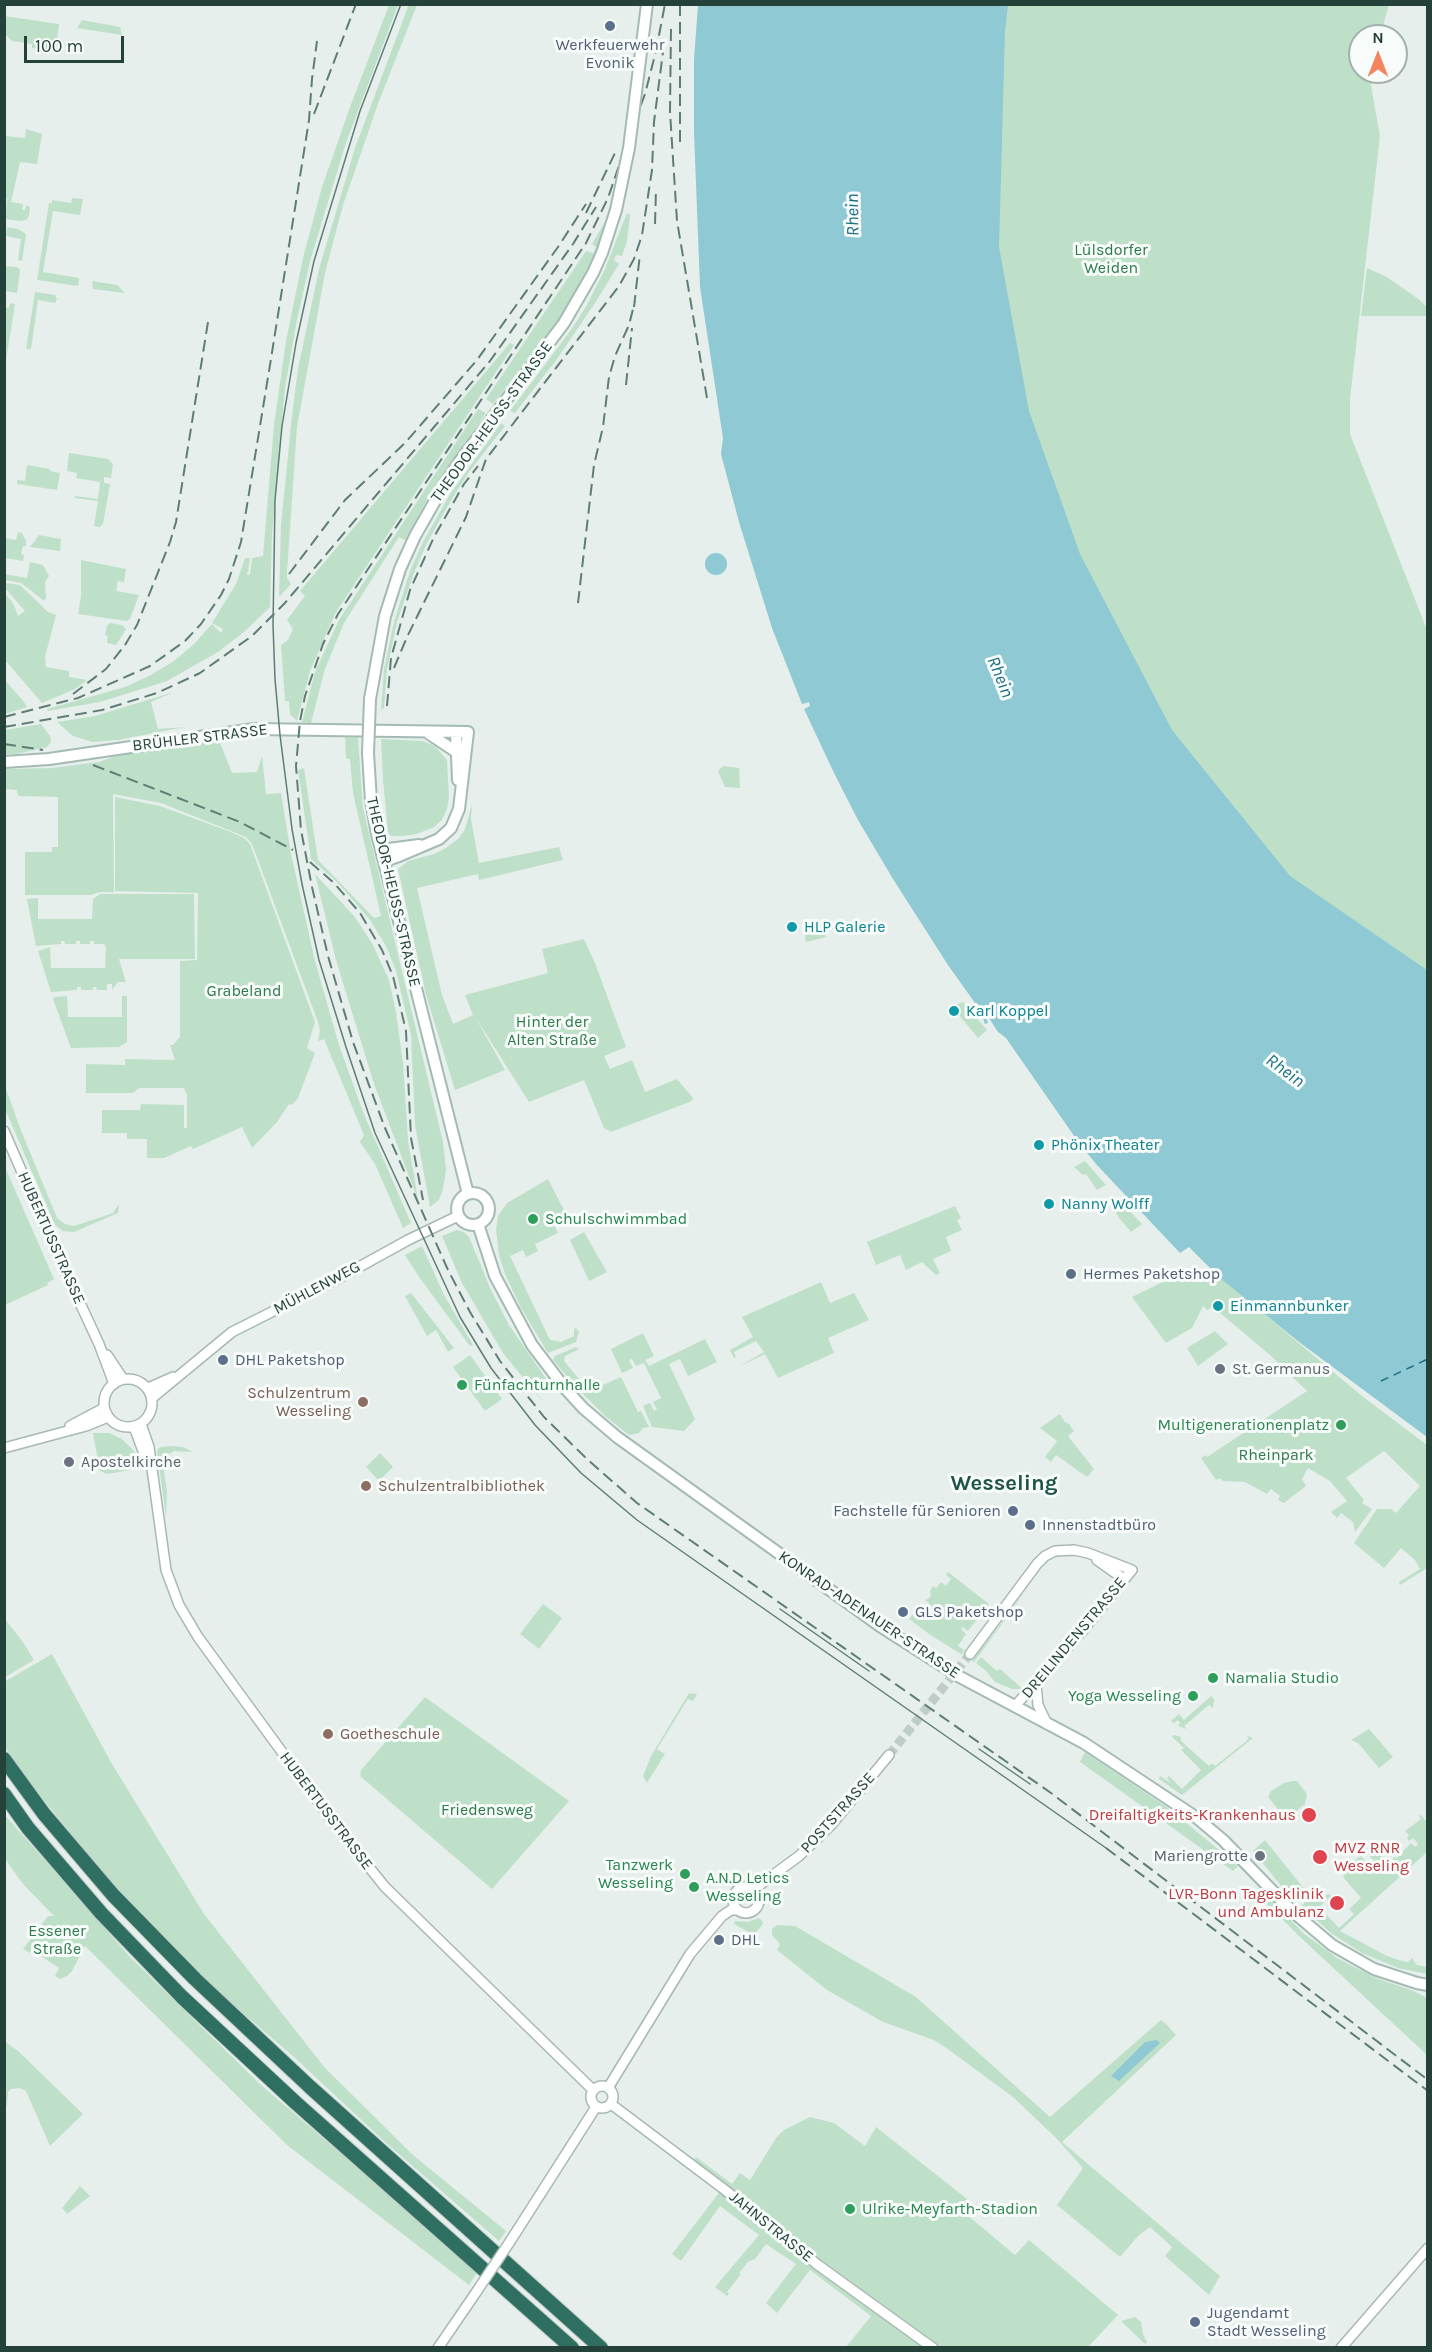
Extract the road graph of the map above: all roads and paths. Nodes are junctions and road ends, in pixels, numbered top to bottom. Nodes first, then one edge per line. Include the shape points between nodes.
1 (647, 4) edge
2 (425, 732) junction
3 (456, 732) junction
4 (456, 751) junction
5 (4, 762) edge
6 (460, 801) junction
7 (382, 855) junction
8 (4, 1131) edge
9 (468, 1194) junction
10 (458, 1216) junction
11 (478, 1224) junction
12 (183, 1372) junction
13 (119, 1381) junction
14 (148, 1388) junction
15 (152, 1398) junction
16 (106, 1413) junction
17 (137, 1426) junction
18 (4, 1448) edge
19 (1078, 1551) junction
20 (1124, 1579) junction
21 (970, 1654) tunnel mouth
22 (1036, 1685) junction
23 (1015, 1706) junction
24 (1047, 1724) junction
25 (889, 1755) tunnel mouth
26 (4, 1758) edge
27 (4, 1794) edge
28 (754, 1889) junction
29 (735, 1906) junction
30 (1428, 1985) edge
31 (608, 2088) junction
32 (593, 2090) junction
33 (611, 2104) junction
34 (596, 2107) junction
35 (1428, 2248) edge
36 (438, 2348) edge
37 (572, 2348) edge
38 (601, 2348) edge
39 (933, 2348) edge
40 (1341, 2348) edge

1 - 7 main road, THEODOR-HEUSS-STRASSE, bridge via 629,148 616,210 598,263 564,323 444,485 400,569 385,616 370,699 368,753 371,801
2 - 3 main road, BRÜHLER STRASSE
2 - 4 main road
2 - 5 main road, BRÜHLER STRASSE via 254,729
3 - 4 main road
3 - 6 main road, BRÜHLER STRASSE via 468,732
4 - 6 main road
6 - 7 main road via 451,828 439,839
7 - 9 main road, THEODOR-HEUSS-STRASSE
8 - 13 street, HUBERTUSSTRASSE
9 - 10 main road via 458,1202
9 - 11 main road via 482,1196 488,1206 485,1219
10 - 11 main road via 466,1223
10 - 12 street, MÜHLENWEG via 232,1332
11 - 23 main road, KONRAD-ADENAUER-STRASSE via 495,1276 522,1329 555,1377 598,1421 880,1626 960,1677
12 - 14 street, MÜHLENWEG
12 - 15 street, MÜHLENWEG
13 - 14 street via 137,1380
13 - 16 street via 105,1395
14 - 15 street
15 - 17 street, MÜHLENWEG via 152,1411
16 - 17 street via 119,1426
16 - 18 street via 58,1434
17 - 32 street, HUBERTUSSTRASSE via 149,1447 163,1557 173,1592 228,1680 385,1887
19 - 20 street
19 - 20 street, DREILINDENSTRASSE via 1132,1570
19 - 21 street via 1055,1551 1037,1563
20 - 22 street, DREILINDENSTRASSE
22 - 23 street, DREILINDENSTRASSE
22 - 24 street via 1038,1705
23 - 24 main road, KONRAD-ADENAUER-STRASSE
24 - 30 main road, KONRAD-ADENAUER-STRASSE via 1113,1761 1197,1818 1332,1945 1374,1969
25 - 28 street, POSTSTRASSE via 832,1824 799,1856
26 - 38 highway via 44,1814 113,1895 195,1979
27 - 37 highway via 101,1913 182,1997
28 - 29 street via 739,1888 734,1895
28 - 29 street via 759,1901 755,1910 747,1913
29 - 31 street via 713,1917
31 - 32 street via 600,2086
31 - 33 street
32 - 34 street via 590,2097
33 - 34 street via 604,2109
33 - 39 street, JAHNSTRASSE via 818,2265
34 - 36 street, bridge
35 - 40 street

